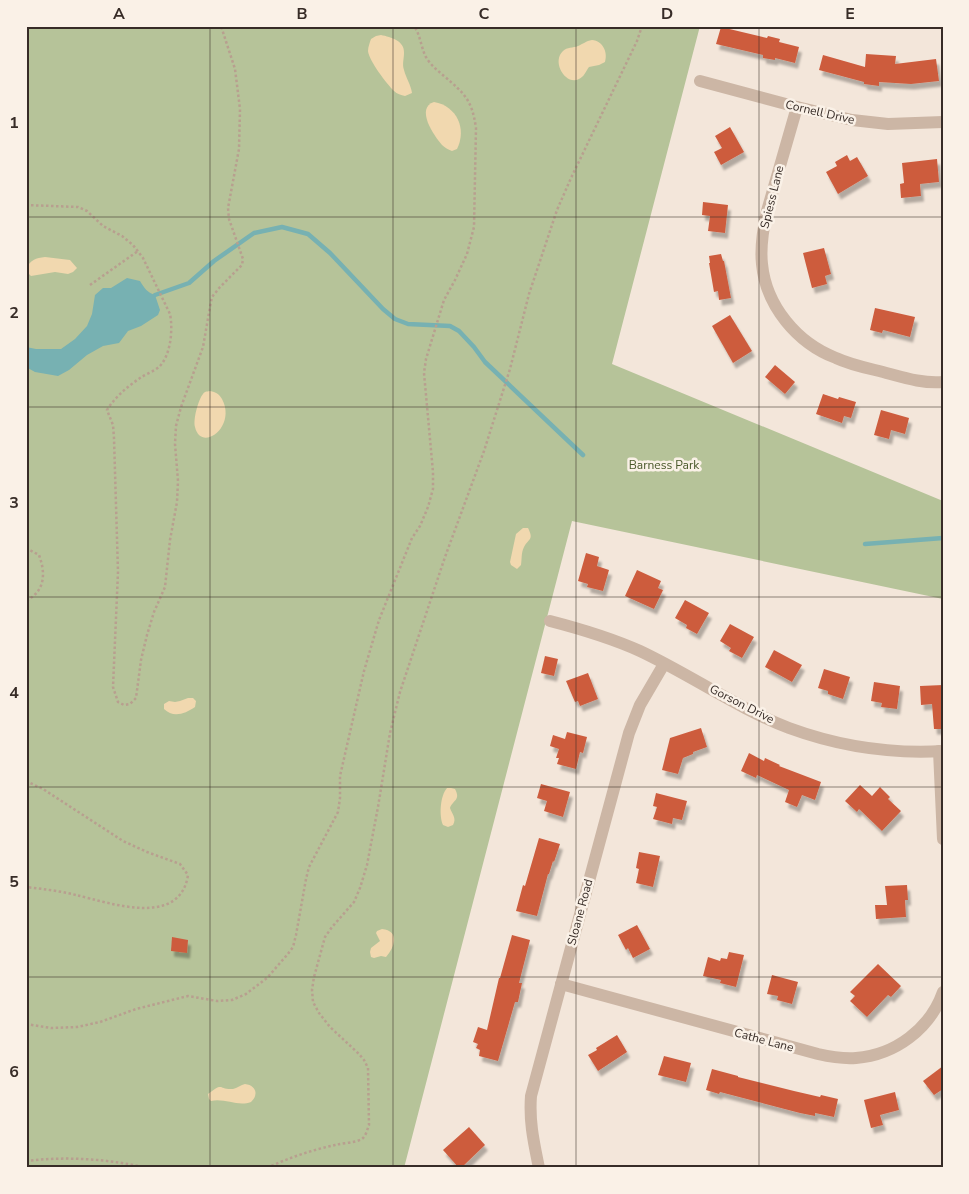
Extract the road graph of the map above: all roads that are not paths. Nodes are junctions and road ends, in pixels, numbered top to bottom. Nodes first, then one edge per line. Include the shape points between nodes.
1 (700, 81) dead end
2 (797, 107) junction
3 (943, 122) edge
4 (943, 382) edge
5 (550, 621) dead end
6 (664, 664) junction
7 (941, 751) edge
8 (943, 839) edge
9 (561, 984) junction
10 (943, 992) edge
11 (539, 1168) edge

1 - 2 street, Cornell Drive
2 - 3 street, Cornell Drive via 870,123
2 - 4 street, Spiess Lane via 767,211 761,247 764,275 778,310 800,336 834,358 918,380
5 - 6 street, Gorson Drive via 602,636
6 - 7 street, Gorson Drive via 766,718 814,736 873,748
6 - 9 street, Sloane Road via 640,705 629,732
7 - 8 street
9 - 10 street, Cathe Lane via 839,1058 871,1056 907,1040 930,1016
9 - 11 street, Sloane Road via 531,1096 531,1129

